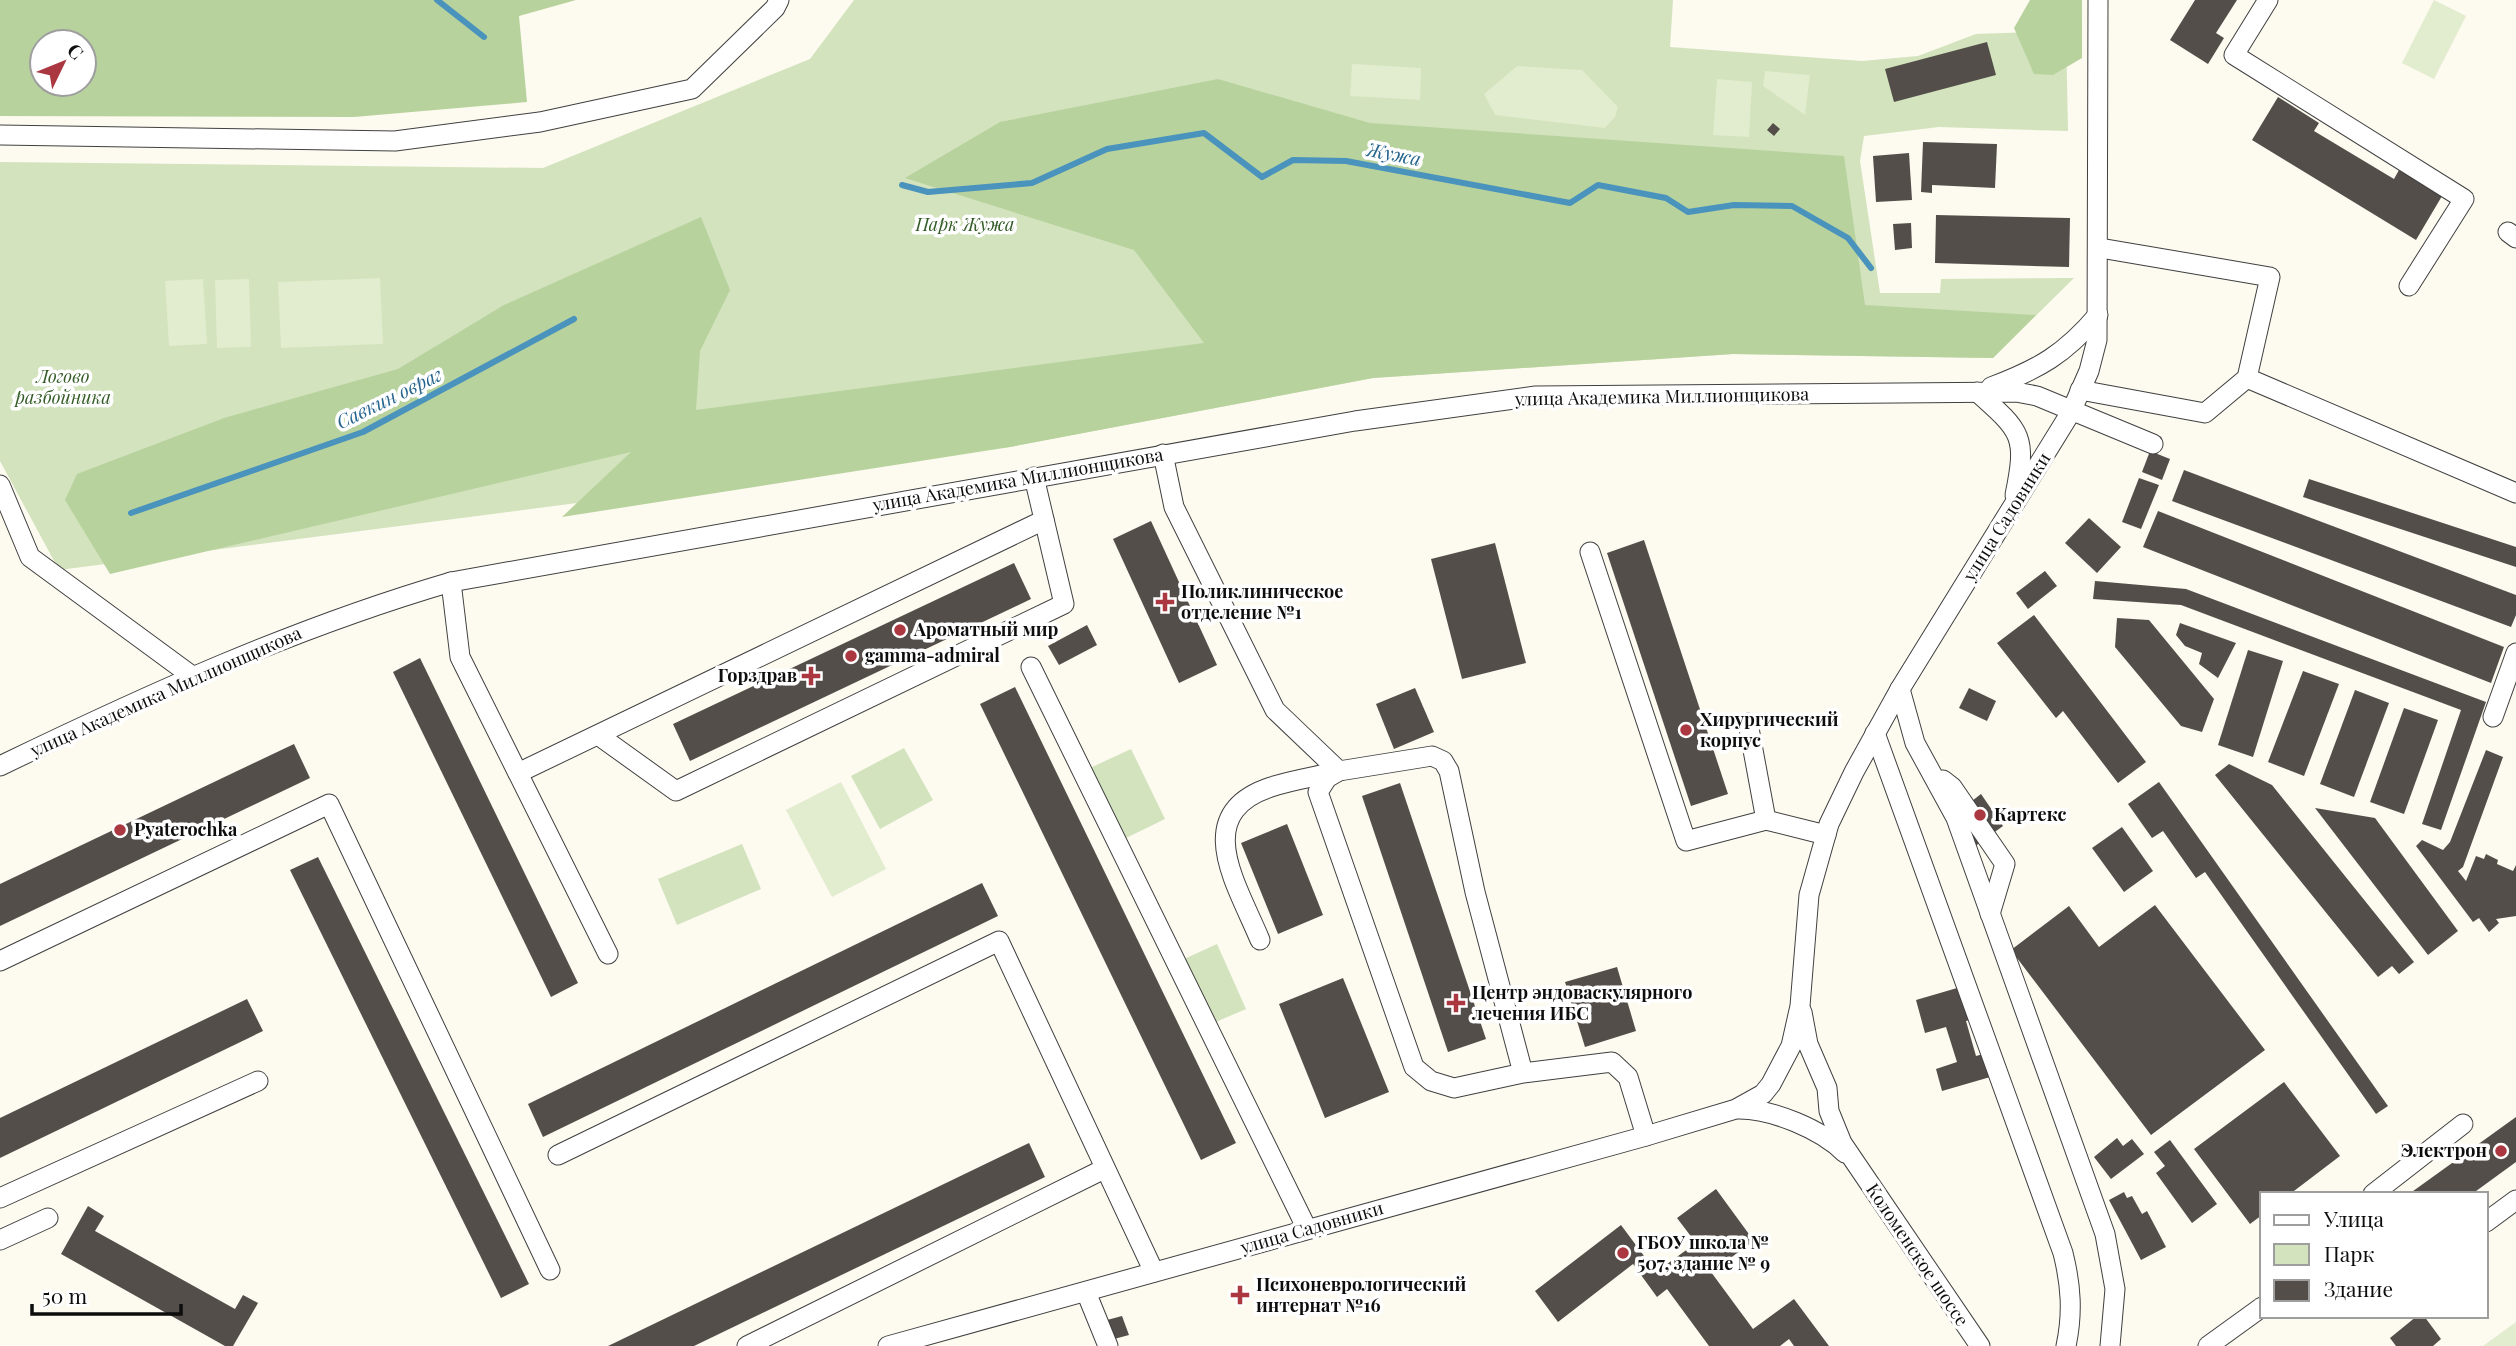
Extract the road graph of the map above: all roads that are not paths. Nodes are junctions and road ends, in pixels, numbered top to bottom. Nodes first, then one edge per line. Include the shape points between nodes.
1 (779, 0) edge
2 (2098, 0) edge
3 (2268, 0) edge
4 (0, 135) edge
5 (2100, 248) junction
6 (2409, 286) dead end
7 (2098, 315) junction
8 (2247, 377) junction
9 (2080, 390) junction
10 (1977, 392) junction
11 (2071, 412) junction
12 (2153, 444) dead end
13 (1163, 454) junction
14 (1034, 477) junction
15 (0, 485) edge
16 (2516, 493) edge
17 (2012, 509) junction
18 (1044, 520) junction
19 (1590, 552) dead end
20 (451, 582) junction
21 (2516, 653) edge
22 (1031, 667) dead end
23 (191, 676) junction
24 (1900, 689) junction
25 (2493, 716) dead end
26 (1748, 723) dead end
27 (1875, 733) junction
28 (598, 735) junction
29 (0, 766) edge
30 (1929, 768) junction
31 (1339, 771) junction
32 (518, 773) junction
33 (1766, 820) junction
34 (1826, 835) junction
35 (1990, 914) junction
36 (1260, 940) dead end
37 (608, 954) dead end
38 (0, 961) edge
39 (1800, 1006) junction
40 (1523, 1073) junction
41 (1819, 1074) junction
42 (1773, 1080) junction
43 (258, 1081) dead end
44 (1828, 1097) junction
45 (1737, 1109) junction
46 (1787, 1121) junction
47 (2463, 1124) dead end
48 (1646, 1136) junction
49 (558, 1155) dead end
50 (1855, 1164) junction
51 (1104, 1169) junction
52 (2376, 1192) edge
53 (0, 1198) edge
54 (2516, 1200) edge
55 (48, 1218) dead end
56 (2488, 1221) edge
57 (1307, 1229) junction
58 (0, 1240) edge
59 (550, 1270) dead end
60 (1154, 1272) junction
61 (1086, 1292) junction
62 (2260, 1308) edge
63 (747, 1346) edge
64 (888, 1346) edge
65 (1108, 1346) edge
66 (1980, 1346) edge
67 (2066, 1346) edge
68 (2110, 1346) edge
69 (2208, 1346) edge

1 - 4 street via 692,89 540,122 395,141
2 - 5 street, улица Садовники
3 - 6 street via 2234,55 2464,199
5 - 7 street, улица Садовники
5 - 8 street via 2270,277
7 - 9 street, улица Садовники via 2097,340
7 - 10 street via 2066,350 2046,364
8 - 9 street via 2205,412
8 - 16 street
9 - 11 street, улица Садовники
10 - 11 street, улица Академика Миллионщикова via 2037,396
10 - 13 street, улица Академика Миллионщикова via 1536,396
10 - 17 street via 2013,426 2020,439 2023,452
11 - 12 street, улица Академика Миллионщикова
11 - 17 street, улица Садовники
13 - 14 street, улица Академика Миллионщикова
13 - 31 street via 1174,507 1275,710
14 - 18 street
14 - 20 street, улица Академика Миллионщикова
15 - 23 street via 30,557
17 - 24 street, улица Садовники
18 - 28 street
18 - 28 street via 1064,604 676,791
19 - 33 street via 1686,841
20 - 23 street, улица Академика Миллионщикова via 363,608
20 - 32 street via 460,657
21 - 25 street
22 - 57 street
23 - 29 street, улица Академика Миллионщикова
24 - 27 street, улица Садовники
24 - 30 street via 1915,743
26 - 33 street
27 - 34 street, улица Садовники
27 - 67 street via 2063,1253 2070,1279
28 - 32 street
30 - 35 street via 1955,818
30 - 35 street via 1952,787 2005,864
31 - 36 street via 1269,788 1230,814 1224,829 1226,858
31 - 40 street via 1432,755 1443,761
31 - 40 street via 1327,778 1318,792 1414,1067 1431,1081 1454,1088
32 - 37 street
33 - 34 street
34 - 39 street, улица Садовники via 1809,895
35 - 68 street via 2105,1234 2115,1289
38 - 59 street via 329,804
39 - 41 street, улица Садовники
39 - 42 street, улица Садовники via 1791,1046
40 - 48 street via 1612,1062 1628,1076
41 - 42 street, улица Садовники via 1797,1065
41 - 44 street, улица Садовники
42 - 45 street, улица Садовники via 1763,1094
42 - 46 street via 1772,1107
43 - 53 street
44 - 46 street via 1816,1118 1800,1124
44 - 50 street, Коломенское шоссе via 1833,1124
45 - 46 street, улица Садовники via 1752,1109
45 - 48 street, улица Садовники
46 - 50 street, Коломенское шоссе via 1825,1139
47 - 52 street
48 - 57 street, улица Садовники
49 - 51 street via 999,941
50 - 66 street, Коломенское шоссе
51 - 60 street
51 - 63 street
54 - 56 street
55 - 58 street
57 - 60 street, улица Садовники
60 - 61 street, улица Садовники
61 - 64 street, улица Садовники
61 - 65 street
62 - 69 street

